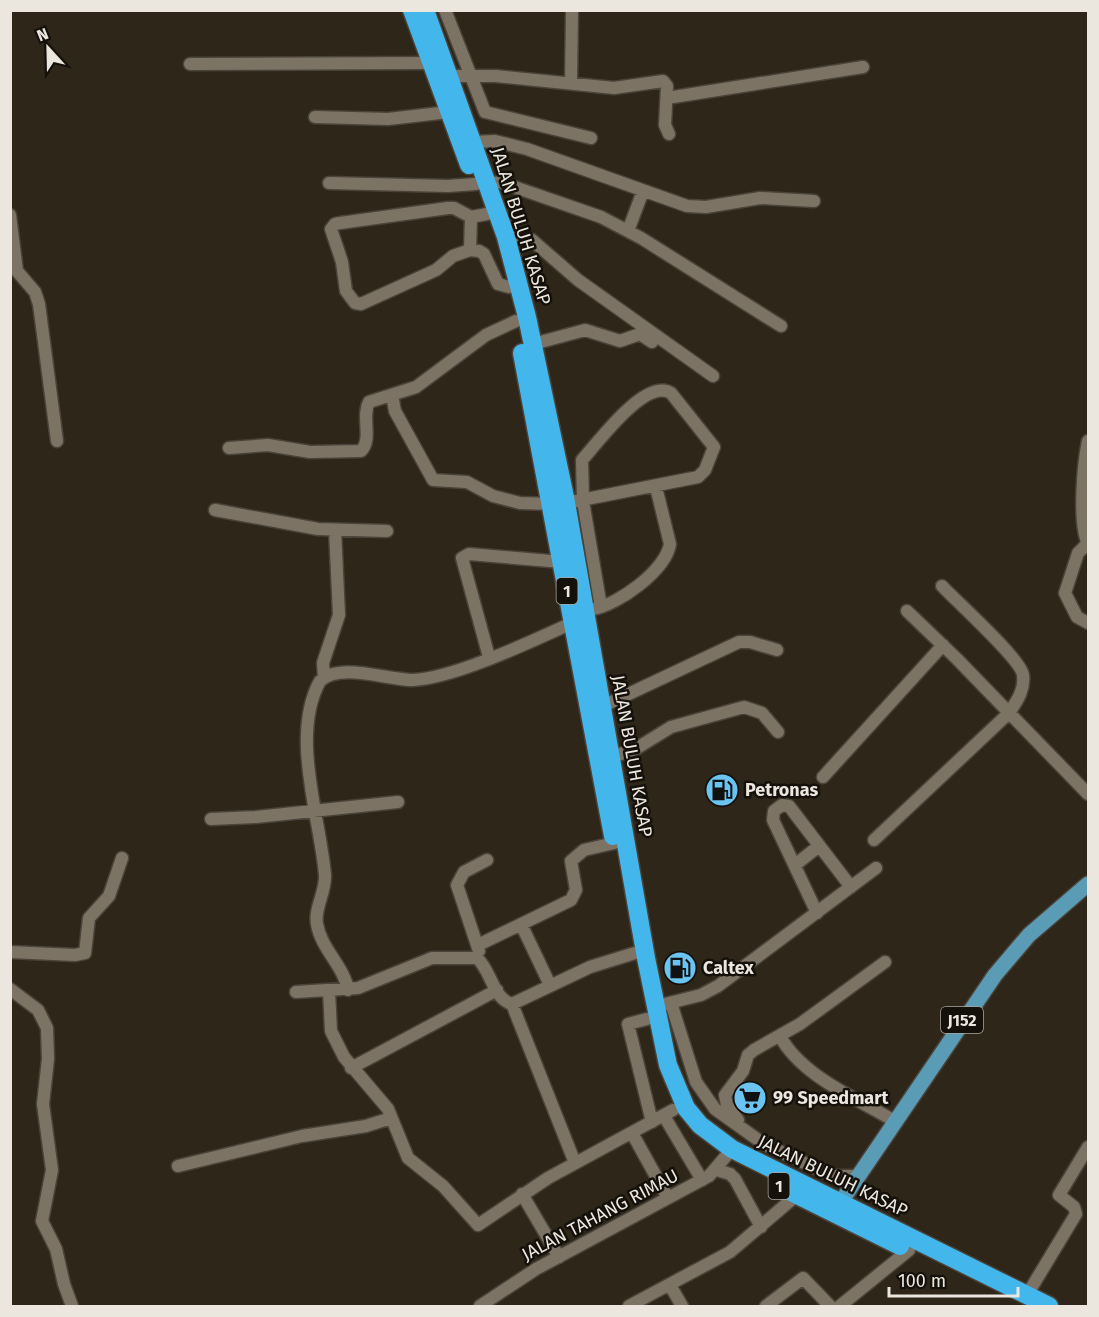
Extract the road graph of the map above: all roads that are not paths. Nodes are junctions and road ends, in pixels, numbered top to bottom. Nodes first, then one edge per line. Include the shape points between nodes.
1 (412, 10) edge
2 (425, 10) edge
3 (445, 10) edge
4 (573, 10) edge
5 (431, 63) junction
6 (190, 64) dead end
7 (863, 67) dead end
8 (459, 75) junction
9 (571, 84) junction
10 (667, 98) junction
11 (449, 112) junction
12 (315, 117) dead end
13 (669, 135) dead end
14 (591, 138) dead end
15 (473, 141) junction
16 (328, 183) dead end
17 (482, 184) junction
18 (643, 191) junction
19 (814, 201) dead end
20 (10, 215) edge
21 (479, 216) junction
22 (628, 231) junction
23 (506, 237) junction
24 (470, 250) junction
25 (509, 287) junction
26 (516, 321) junction
27 (781, 326) dead end
28 (661, 340) junction
29 (533, 344) junction
30 (713, 376) dead end
31 (392, 394) junction
32 (57, 441) dead end
33 (1089, 441) edge
34 (229, 448) dead end
35 (656, 487) junction
36 (563, 499) junction
37 (215, 510) dead end
38 (563, 526) junction
39 (335, 530) junction
40 (387, 531) dead end
41 (1088, 544) edge
42 (562, 562) junction
43 (942, 586) dead end
44 (907, 611) dead end
45 (586, 613) junction
46 (1089, 623) edge
47 (943, 645) junction
48 (777, 650) dead end
49 (489, 657) junction
50 (324, 677) junction
51 (603, 706) junction
52 (1010, 713) junction
53 (778, 732) dead end
54 (612, 758) junction
55 (823, 777) dead end
56 (1089, 794) edge
57 (398, 801) dead end
58 (315, 810) junction
59 (210, 819) dead end
60 (874, 840) dead end
61 (614, 843) junction
62 (819, 846) junction
63 (122, 858) dead end
64 (487, 860) dead end
65 (795, 865) junction
66 (876, 868) dead end
67 (1089, 884) edge
68 (851, 887) junction
69 (817, 913) junction
70 (521, 924) junction
71 (478, 951) junction
72 (10, 952) edge
73 (635, 953) junction
74 (885, 962) dead end
75 (550, 984) junction
76 (10, 988) edge
77 (348, 990) junction
78 (497, 990) junction
79 (329, 991) junction
80 (296, 992) dead end
81 (512, 1004) junction
82 (658, 1009) junction
83 (780, 1036) junction
84 (351, 1068) junction
85 (668, 1113) junction
86 (392, 1118) junction
87 (652, 1122) junction
88 (896, 1122) junction
89 (746, 1130) junction
90 (632, 1133) junction
91 (1089, 1146) edge
92 (725, 1159) junction
93 (575, 1163) junction
94 (178, 1166) dead end
95 (859, 1176) junction
96 (702, 1180) junction
97 (522, 1194) junction
98 (797, 1195) junction
99 (668, 1198) junction
100 (838, 1207) junction
101 (761, 1227) junction
102 (909, 1250) junction
103 (559, 1257) junction
104 (670, 1285) junction
105 (1027, 1301) edge
106 (72, 1306) edge
107 (480, 1306) edge
108 (629, 1306) edge
109 (682, 1306) edge
110 (766, 1306) edge
111 (830, 1306) edge
112 (840, 1306) edge
113 (1049, 1306) edge

1 - 5 highway, JALAN BULUH KASAP / 1
2 - 8 highway, JALAN BULUH KASAP / 1
3 - 8 street
4 - 9 street
5 - 6 street
5 - 11 highway, JALAN BULUH KASAP / 1
7 - 10 street
8 - 9 street
8 - 14 street via 485,112
8 - 15 highway, JALAN BULUH KASAP / 1
9 - 10 street via 622,88 663,81
10 - 13 street via 665,124
11 - 12 street via 388,119
11 - 17 highway, JALAN BULUH KASAP / 1
15 - 17 highway, JALAN BULUH KASAP / 1
15 - 18 street via 495,141 527,149
16 - 17 street
17 - 21 highway, JALAN BULUH KASAP / 1
17 - 22 street via 500,182 532,192
17 - 23 highway, JALAN BULUH KASAP / 1
18 - 19 street via 687,206 706,207 760,198
18 - 22 street
20 - 32 street via 17,271 35,292 39,304
21 - 24 street
21 - 24 street via 448,208 340,223 331,229 349,296 361,304
21 - 25 highway, JALAN BULUH KASAP / 1
22 - 27 street
23 - 28 street via 532,240 557,264
23 - 29 highway, JALAN BULUH KASAP / 1
24 - 25 street via 484,254 498,284
25 - 26 highway, JALAN BULUH KASAP / 1
26 - 31 street via 486,335 416,387
26 - 36 highway, JALAN BULUH KASAP / 1
28 - 29 street via 653,343 635,334 620,340 585,330
28 - 30 street
29 - 36 highway, JALAN BULUH KASAP / 1
31 - 34 street via 374,399 367,406 366,442 357,452 310,452 268,445
31 - 36 street via 395,411 433,480 466,482 493,496 520,503
33 - 41 street via 1083,495 1084,535
35 - 36 street
35 - 36 street via 702,475 714,450 668,391 649,394 631,406 582,460
35 - 45 street via 669,551 660,565 620,600
36 - 38 highway, JALAN BULUH KASAP / 1
36 - 45 street
37 - 39 street
38 - 42 highway, JALAN BULUH KASAP / 1
38 - 45 highway, JALAN BULUH KASAP / 1
39 - 40 street
39 - 50 street via 339,615 323,663
41 - 46 street via 1078,553 1065,593 1077,617
42 - 45 highway, JALAN BULUH KASAP / 1
42 - 49 street via 469,554 462,558
43 - 52 street via 1020,666 1023,685
44 - 47 street
45 - 49 street
45 - 51 highway, JALAN BULUH KASAP / 1
45 - 61 highway, JALAN BULUH KASAP / 1
47 - 52 street
47 - 55 street
48 - 51 street via 750,642 733,644
49 - 50 street via 418,679 342,673
50 - 58 street via 316,689 307,735
51 - 54 highway, JALAN BULUH KASAP / 1
52 - 56 street
52 - 60 street
53 - 54 street via 762,713 744,707 670,727
54 - 82 highway, JALAN BULUH KASAP / 1
57 - 58 street
58 - 59 street
58 - 77 street via 325,877 317,923
61 - 70 street via 575,856 570,865 576,896
61 - 73 highway, JALAN BULUH KASAP / 1
62 - 65 street
62 - 65 street via 789,806 782,805 774,811 773,820
62 - 68 street
63 - 72 street via 109,896 89,918 85,953
64 - 71 street via 464,872 457,885
65 - 69 street
66 - 68 street
67 - 88 main road, J152 via 1029,935 994,975
68 - 69 street
69 - 82 street via 709,992
70 - 71 street
70 - 75 street
71 - 77 street via 432,958 377,983
71 - 78 street
73 - 75 street
73 - 82 highway, JALAN BULUH KASAP / 1
74 - 83 street
75 - 81 street
76 - 106 street via 38,1010 47,1028 49,1049 43,1104 52,1170 42,1221 56,1249
77 - 79 street
78 - 81 street
78 - 84 street
79 - 80 street
79 - 84 street via 331,1031
81 - 93 street
82 - 85 highway, JALAN BULUH KASAP / 1 via 660,1082
82 - 87 street via 628,1024
82 - 89 street via 705,1098
82 - 92 highway, JALAN BULUH KASAP / 1 via 668,1065 686,1108
83 - 88 street via 803,1065
83 - 89 street via 748,1055 743,1071 725,1095 727,1105
84 - 86 street
85 - 87 street
85 - 92 highway, JALAN BULUH KASAP / 1
85 - 96 street
86 - 94 street
86 - 97 street via 408,1158 451,1194 475,1225 483,1224
87 - 90 street
88 - 95 main road, J152
89 - 95 street via 764,1144 832,1176
90 - 93 street
90 - 99 street
91 - 105 street via 1059,1195 1074,1207 1076,1214
92 - 96 street, JALAN TAHANG RIMAU
92 - 98 highway, JALAN BULUH KASAP / 1
92 - 100 highway, JALAN BULUH KASAP / 1
92 - 101 street
93 - 97 street
95 - 100 main road, J152
96 - 99 street, JALAN TAHANG RIMAU
97 - 103 street
98 - 100 highway, JALAN BULUH KASAP / 1
98 - 101 street
99 - 103 street, JALAN TAHANG RIMAU
100 - 102 highway, JALAN BULUH KASAP / 1
100 - 105 highway, JALAN BULUH KASAP / 1
101 - 104 street via 727,1254
102 - 105 highway, JALAN BULUH KASAP / 1
102 - 112 street
103 - 107 street, JALAN TAHANG RIMAU
104 - 108 street
104 - 109 street
105 - 113 highway, JALAN BULUH KASAP / 1
110 - 111 street via 803,1278

